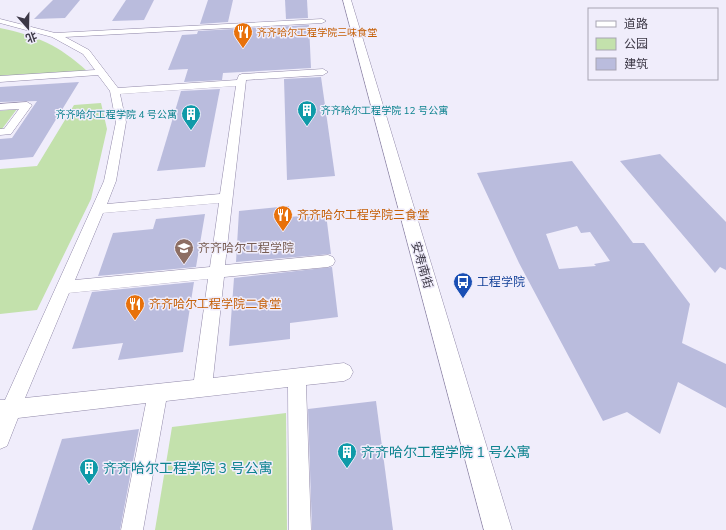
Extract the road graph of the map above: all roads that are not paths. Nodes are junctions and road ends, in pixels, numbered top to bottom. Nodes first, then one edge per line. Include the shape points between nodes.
1 (347, 0) edge
2 (0, 21) edge
3 (322, 22) dead end
4 (55, 35) junction
5 (102, 72) junction
6 (323, 72) dead end
7 (0, 79) edge
8 (241, 83) junction
9 (115, 90) junction
10 (0, 107) edge
11 (0, 132) edge
12 (226, 198) junction
13 (98, 209) junction
14 (328, 261) dead end
15 (217, 272) junction
16 (64, 287) junction
17 (344, 372) dead end
18 (297, 378) junction
19 (202, 388) junction
20 (158, 393) junction
21 (5, 410) edge
22 (0, 439) edge
23 (132, 530) edge
24 (300, 530) edge
25 (498, 530) edge

1 - 25 street, 安寿南街
2 - 4 street
3 - 4 street
4 - 5 street via 86,52
5 - 7 street
5 - 9 street
6 - 8 street via 242,77
8 - 9 street
8 - 12 street
9 - 13 street via 121,122 110,181
10 - 11 street via 27,105 7,132
12 - 13 street
12 - 15 street
13 - 16 street
14 - 15 street
15 - 16 street
15 - 19 street
16 - 21 street
17 - 18 street
18 - 19 street
18 - 24 street
19 - 20 street
20 - 21 street
20 - 23 street
21 - 22 street

